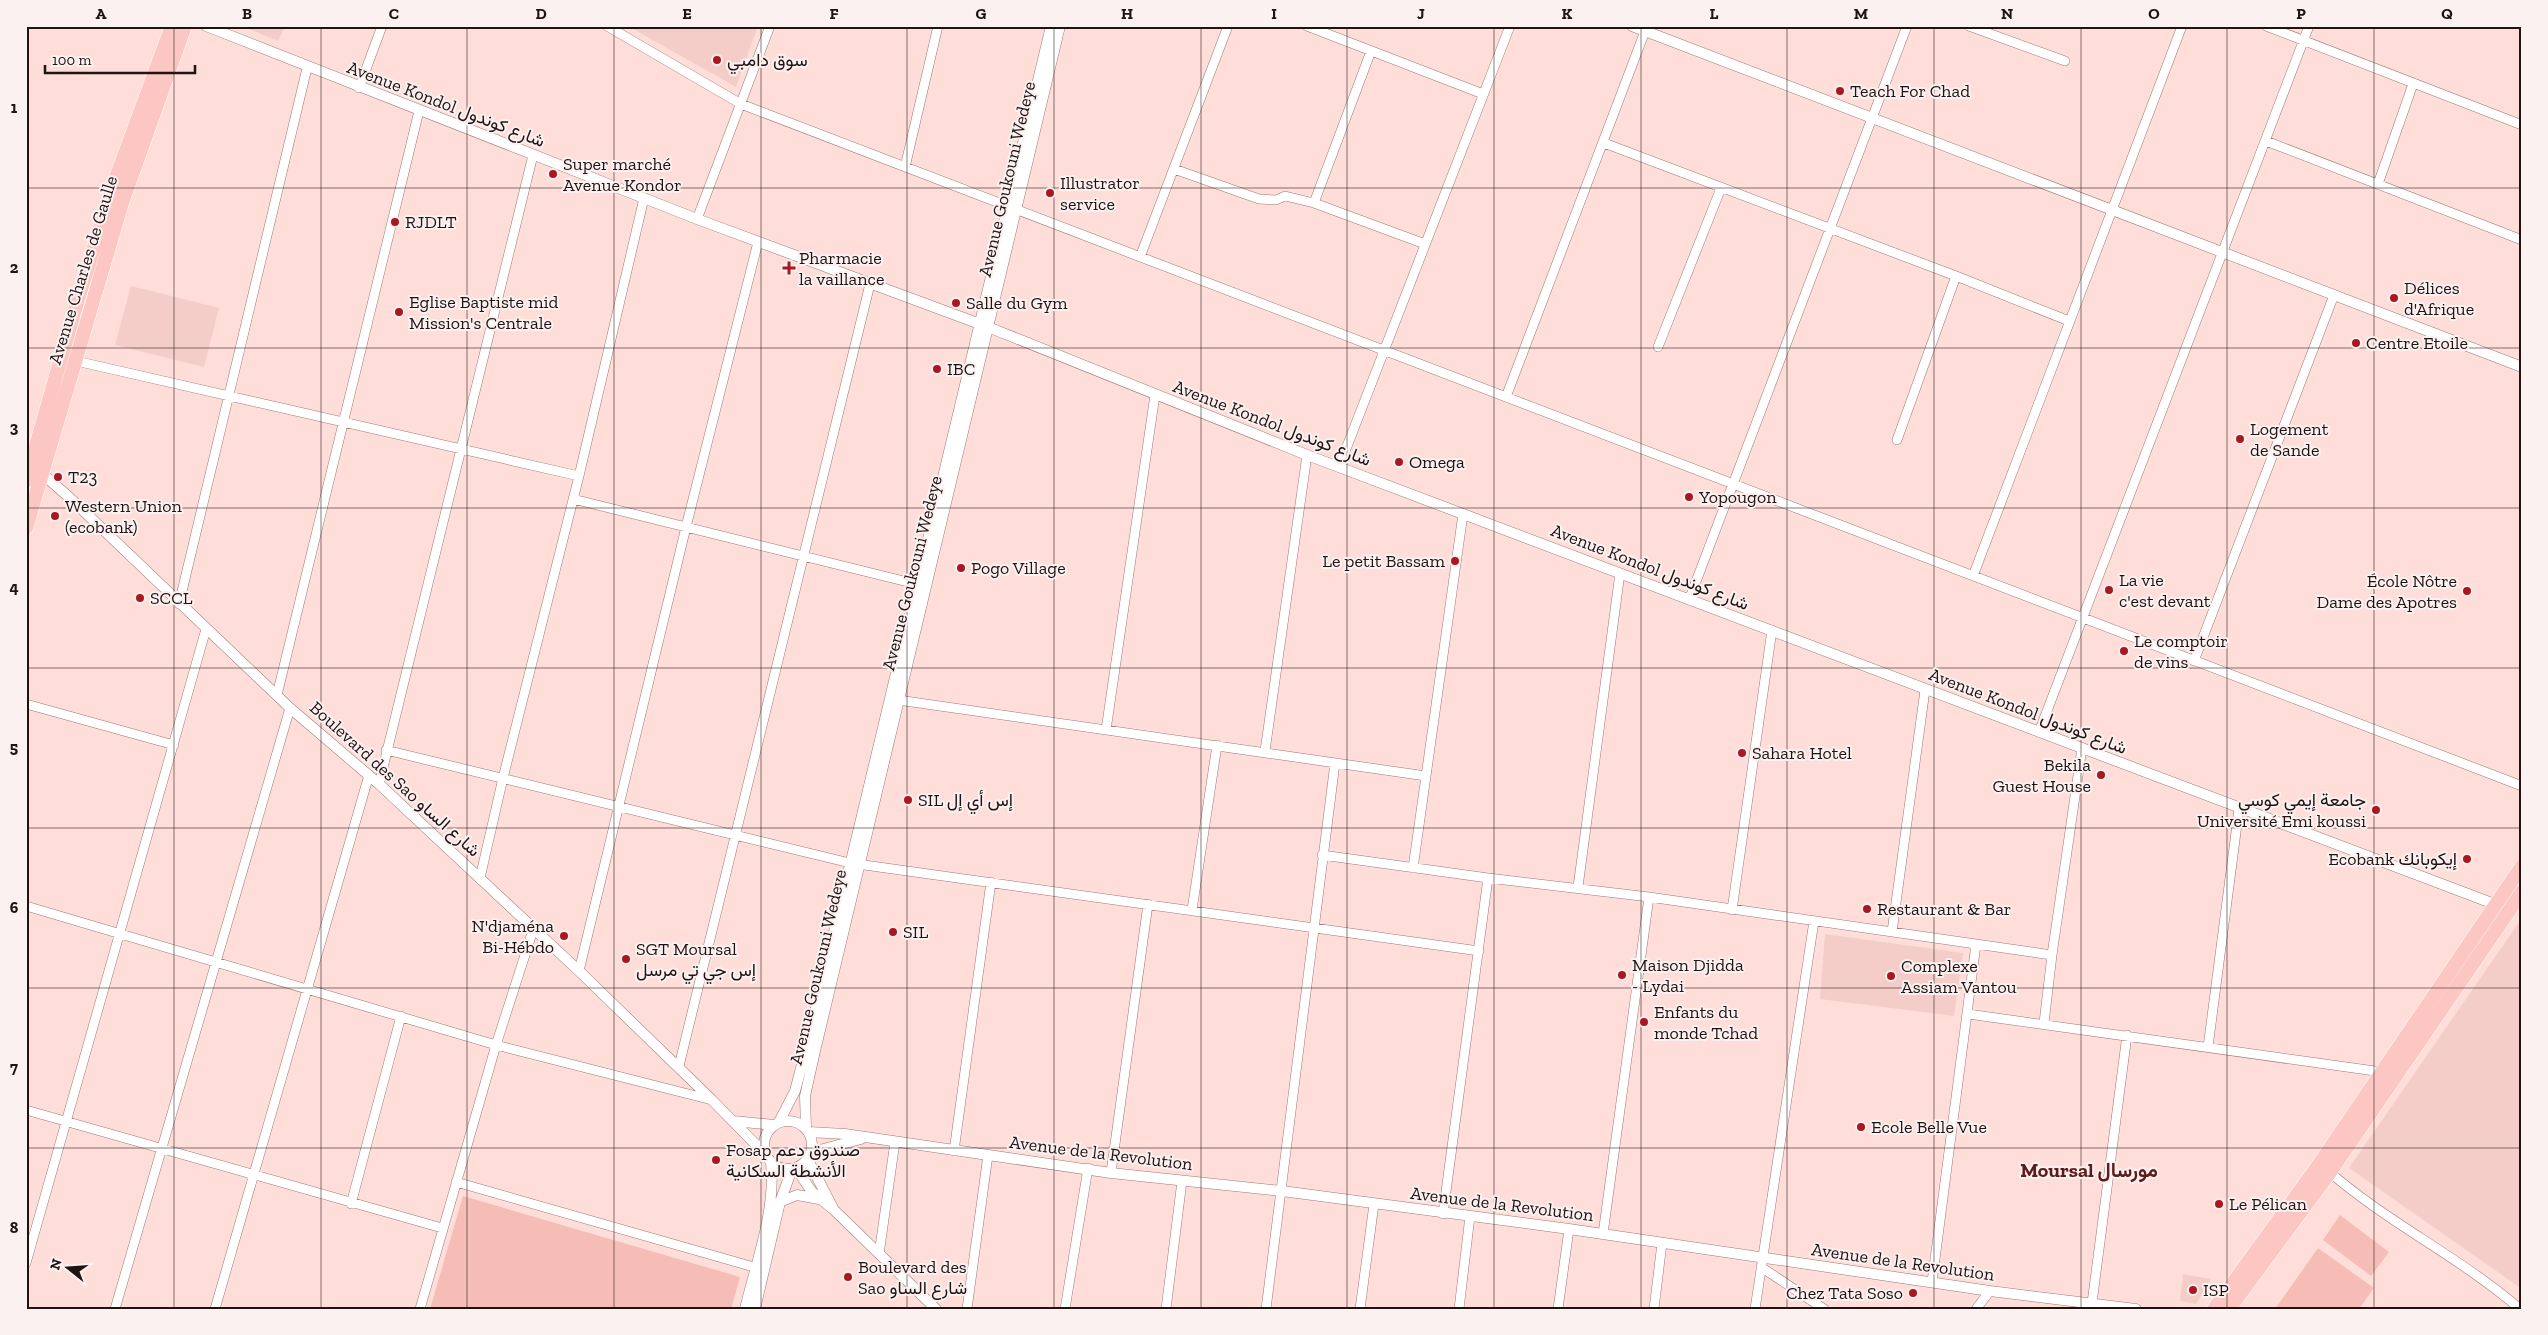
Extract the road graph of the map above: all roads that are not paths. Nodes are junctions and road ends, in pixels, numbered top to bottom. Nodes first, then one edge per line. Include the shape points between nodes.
1 (172, 26) edge
2 (185, 26) edge
3 (206, 26) edge
4 (382, 26) edge
5 (608, 26) edge
6 (770, 26) edge
7 (938, 26) edge
8 (1051, 26) edge
9 (1060, 26) edge
10 (1228, 26) edge
11 (1307, 26) edge
12 (1510, 26) edge
13 (1632, 26) edge
14 (1907, 26) edge
15 (1969, 26) edge
16 (2182, 26) edge
17 (2266, 26) edge
18 (2308, 26) edge
19 (1646, 29) edge
20 (2303, 40) junction
21 (1371, 51) junction
22 (2065, 61) dead end
23 (307, 68) junction
24 (2414, 84) junction
25 (359, 88) junction
26 (1483, 94) junction
27 (741, 104) junction
28 (420, 111) junction
29 (1873, 117) junction
30 (2522, 125) edge
31 (2266, 141) junction
32 (1604, 143) junction
33 (533, 155) junction
34 (905, 167) junction
35 (1174, 169) junction
36 (2378, 184) junction
37 (1721, 188) junction
38 (644, 198) junction
39 (1314, 203) junction
40 (1012, 208) junction
41 (2113, 210) junction
42 (697, 219) junction
43 (1830, 228) junction
44 (2522, 240) edge
45 (758, 242) junction
46 (1425, 244) junction
47 (2222, 253) junction
48 (1140, 257) junction
49 (1956, 276) junction
50 (870, 284) junction
51 (2334, 295) junction
52 (2069, 321) junction
53 (984, 326) junction
54 (1658, 346) dead end
55 (1383, 350) junction
56 (76, 361) junction
57 (2522, 367) edge
58 (1155, 395) junction
59 (228, 396) junction
60 (1506, 397) junction
61 (344, 421) junction
62 (1897, 440) dead end
63 (463, 448) junction
64 (1307, 455) junction
65 (1339, 467) junction
66 (37, 469) junction
67 (579, 476) junction
68 (26, 481) edge
69 (1734, 485) junction
70 (574, 499) junction
71 (1463, 514) junction
72 (686, 527) junction
73 (26, 528) edge
74 (804, 557) junction
75 (1620, 573) junction
76 (1972, 576) junction
77 (922, 585) junction
78 (1689, 600) junction
79 (179, 604) junction
80 (2082, 619) junction
81 (206, 629) junction
82 (1772, 630) junction
83 (2194, 661) junction
84 (1925, 690) junction
85 (277, 695) junction
86 (898, 700) junction
87 (26, 704) edge
88 (290, 708) junction
89 (1106, 730) junction
90 (2039, 732) junction
91 (174, 745) junction
92 (1217, 745) junction
93 (2082, 748) junction
94 (386, 750) junction
95 (1265, 752) junction
96 (1335, 763) junction
97 (369, 776) junction
98 (1426, 776) junction
99 (503, 778) junction
100 (379, 784) junction
101 (2522, 786) edge
102 (618, 807) junction
103 (2239, 809) junction
104 (737, 836) junction
105 (1322, 855) junction
106 (855, 864) junction
107 (2522, 866) edge
108 (1413, 868) junction
109 (480, 878) junction
110 (1488, 878) junction
111 (991, 882) junction
112 (1578, 887) junction
113 (2522, 892) edge
114 (1649, 897) junction
115 (1148, 904) junction
116 (2497, 905) junction
117 (26, 906) edge
118 (1192, 910) junction
119 (1732, 910) junction
120 (1814, 921) junction
121 (1313, 928) junction
122 (533, 930) junction
123 (1892, 932) junction
124 (119, 934) junction
125 (1976, 944) junction
126 (1479, 952) junction
127 (2052, 955) junction
128 (215, 962) junction
129 (579, 972) junction
130 (307, 989) junction
131 (1968, 1014) junction
132 (401, 1016) junction
133 (2044, 1023) junction
134 (2126, 1035) junction
135 (496, 1045) junction
136 (2208, 1047) junction
137 (679, 1066) junction
138 (2382, 1072) junction
139 (712, 1100) junction
140 (26, 1110) edge
141 (733, 1121) junction
142 (65, 1122) junction
143 (776, 1123) junction
144 (807, 1130) junction
145 (864, 1138) junction
146 (895, 1142) junction
147 (162, 1149) junction
148 (954, 1151) junction
149 (988, 1155) junction
150 (810, 1156) junction
151 (768, 1158) junction
152 (2325, 1167) junction
153 (1088, 1168) junction
154 (794, 1169) junction
155 (1111, 1173) junction
156 (252, 1176) junction
157 (1182, 1181) junction
158 (456, 1182) junction
159 (1282, 1191) junction
160 (819, 1199) junction
161 (780, 1202) junction
162 (351, 1204) junction
163 (1374, 1204) junction
164 (833, 1209) junction
165 (1443, 1214) junction
166 (1470, 1216) junction
167 (442, 1228) junction
168 (1569, 1228) junction
169 (1603, 1234) junction
170 (1662, 1243) junction
171 (879, 1254) junction
172 (26, 1263) edge
173 (1762, 1263) junction
174 (759, 1269) junction
175 (1932, 1282) junction
176 (1990, 1291) junction
177 (2092, 1304) junction
178 (115, 1309) edge
179 (215, 1309) edge
180 (420, 1309) edge
181 (745, 1309) edge
182 (754, 1309) edge
183 (936, 1309) edge
184 (967, 1309) edge
185 (1065, 1309) edge
186 (1166, 1309) edge
187 (1266, 1309) edge
188 (1360, 1309) edge
189 (1459, 1309) edge
190 (1558, 1309) edge
191 (1654, 1309) edge
192 (1756, 1309) edge
193 (1824, 1309) edge
194 (1976, 1309) edge
195 (2136, 1309) edge
196 (2214, 1309) edge
197 (2230, 1309) edge
198 (2520, 1309) edge

1 - 66 main road, Avenue Charles de Gaulle via 107,206 78,299
2 - 56 main road, Avenue Charles de Gaulle via 122,203
3 - 23 street, Avenue Kondol شارع كوندول
4 - 25 street
5 - 27 street
6 - 27 street
7 - 34 street
8 - 40 street, Avenue Goukouni Wedeye
9 - 40 street, Avenue Goukouni Wedeye
10 - 35 street
11 - 21 street
12 - 26 street
13 - 19 street
14 - 29 street
15 - 22 street
16 - 41 street
17 - 20 street
18 - 20 street
19 - 29 street
19 - 32 street
20 - 24 street
20 - 31 street
21 - 26 street
21 - 39 street
23 - 25 street, Avenue Kondol شارع كوندول
23 - 59 street
24 - 30 street
24 - 36 street
25 - 28 street, Avenue Kondol شارع كوندول
26 - 46 street
27 - 34 street
27 - 42 street
28 - 33 street, Avenue Kondol شارع كوندول
28 - 61 street
29 - 41 street
29 - 43 street
31 - 36 street
31 - 47 street
32 - 37 street
32 - 60 street
33 - 38 street, Avenue Kondol شارع كوندول
33 - 63 street
34 - 40 street
35 - 39 street via 1260,199 1276,200 1285,196
35 - 48 street
36 - 44 street
37 - 43 street
37 - 54 street
38 - 42 street, Avenue Kondol شارع كوندول
38 - 67 street
39 - 46 street
40 - 48 street
40 - 53 street, Avenue Goukouni Wedeye
41 - 47 street
41 - 52 street
42 - 45 street, Avenue Kondol شارع كوندول
43 - 49 street
43 - 69 street
45 - 50 street, Avenue Kondol شارع كوندول
45 - 72 street
46 - 55 street
47 - 51 street
47 - 80 street
48 - 55 street
49 - 52 street
49 - 62 street
50 - 53 street, Avenue Kondol شارع كوندول
50 - 74 street
51 - 57 street
51 - 83 street
52 - 76 street
53 - 58 street, Avenue Kondol شارع كوندول
53 - 77 street, Avenue Goukouni Wedeye
55 - 60 street
55 - 65 street
56 - 59 street
56 - 66 main road, Avenue Charles de Gaulle
58 - 64 street, Avenue Kondol شارع كوندول
58 - 89 street
59 - 61 street
59 - 79 street
60 - 69 street
61 - 63 street
61 - 85 street
63 - 67 street
63 - 94 street
64 - 65 street, Avenue Kondol شارع كوندول
64 - 95 street
65 - 71 street, Avenue Kondol شارع كوندول
66 - 68 main road, Avenue Charles de Gaulle
66 - 73 main road, Avenue Charles de Gaulle
66 - 79 street, Boulevard des Sao شارع الساو
67 - 70 street
69 - 76 street
69 - 78 street
70 - 72 street
70 - 99 street
71 - 75 street, Avenue Kondol شارع كوندول
71 - 98 street
72 - 74 street
72 - 102 street
74 - 77 street
74 - 104 street
75 - 78 street, Avenue Kondol شارع كوندول
75 - 112 street
76 - 80 street
77 - 86 street, Avenue Goukouni Wedeye
77 - 106 street, Avenue Goukouni Wedeye
78 - 82 street, Avenue Kondol شارع كوندول
79 - 81 street, Boulevard des Sao شارع الساو
80 - 83 street
80 - 90 street
81 - 85 street, Boulevard des Sao شارع الساو
81 - 91 street
82 - 84 street, Avenue Kondol شارع كوندول
82 - 119 street
83 - 101 street
84 - 90 street, Avenue Kondol شارع كوندول
84 - 123 street
85 - 88 street, Boulevard des Sao شارع الساو
86 - 89 street
86 - 106 street, Avenue Goukouni Wedeye
87 - 91 street
88 - 97 street, Boulevard des Sao شارع الساو
88 - 128 street
89 - 92 street
90 - 93 street, Avenue Kondol شارع كوندول
91 - 124 street
92 - 95 street
92 - 118 street
93 - 103 street, Avenue Kondol شارع كوندول
93 - 127 street
94 - 99 street
94 - 100 street
95 - 96 street
96 - 98 street
96 - 105 street
97 - 100 street, Boulevard des Sao شارع الساو
97 - 130 street
98 - 108 street
99 - 102 street
99 - 109 street
100 - 109 street, Boulevard des Sao شارع الساو
102 - 104 street
102 - 129 street
103 - 116 street, Avenue Kondol شارع كوندول
103 - 136 street
104 - 106 street
104 - 137 street
105 - 108 street
105 - 121 street
106 - 111 street
106 - 143 street, Avenue Goukouni Wedeye via 794,1092
106 - 144 street, Avenue Goukouni Wedeye via 805,1096
107 - 116 main road
108 - 110 street
109 - 122 street, Boulevard des Sao شارع الساو
110 - 112 street
110 - 126 street
111 - 115 street
111 - 148 street
112 - 114 street
113 - 152 main road
114 - 119 street
114 - 169 street
115 - 118 street
115 - 155 street
116 - 138 main road
117 - 124 street
118 - 121 street
119 - 120 street
120 - 123 street
120 - 173 street
121 - 126 street
121 - 159 street
122 - 129 street, Boulevard des Sao شارع الساو
122 - 135 street
123 - 125 street
124 - 128 street
124 - 142 street
125 - 127 street
125 - 131 street
126 - 165 street
127 - 133 street
128 - 130 street
128 - 147 street
129 - 137 street, Boulevard des Sao شارع الساو
130 - 132 street
130 - 156 street
131 - 133 street
131 - 175 street
132 - 135 street
132 - 162 street
133 - 134 street
134 - 136 street
134 - 177 street
135 - 139 street
135 - 158 street
136 - 138 street
137 - 139 street, Boulevard des Sao شارع الساو
138 - 152 main road
139 - 141 street, Boulevard des Sao شارع الساو
140 - 142 street
141 - 143 street
141 - 151 street, Boulevard des Sao شارع الساو
142 - 147 street
142 - 172 street
143 - 144 street via 790,1120
143 - 151 street via 764,1138
144 - 145 street, Avenue de la Revolution
144 - 150 street via 813,1145
145 - 146 street, Avenue de la Revolution
145 - 150 street, Avenue de la Revolution
146 - 148 street, Avenue de la Revolution
146 - 171 street
147 - 156 street
147 - 178 street
148 - 149 street, Avenue de la Revolution
149 - 153 street, Avenue de la Revolution
149 - 184 street
150 - 154 street
150 - 164 street
151 - 154 street via 780,1168
151 - 174 street via 771,1197
152 - 196 main road
152 - 197 main road
152 - 198 street via 2394,1221 2495,1287
153 - 155 street, Avenue de la Revolution
153 - 185 street
154 - 160 street
154 - 161 street
155 - 157 street, Avenue de la Revolution
156 - 162 street
156 - 179 street
157 - 159 street, Avenue de la Revolution
157 - 186 street
158 - 167 street
158 - 174 street
159 - 163 street, Avenue de la Revolution
159 - 187 street
160 - 161 street via 797,1195
160 - 164 street
161 - 174 street
162 - 167 street
163 - 165 street, Avenue de la Revolution
163 - 188 street
164 - 171 street
165 - 166 street, Avenue de la Revolution
166 - 168 street, Avenue de la Revolution
166 - 189 street
167 - 180 street
168 - 169 street, Avenue de la Revolution
168 - 190 street
169 - 170 street, Avenue de la Revolution
170 - 173 street, Avenue de la Revolution
170 - 191 street
171 - 183 street
173 - 175 street, Avenue de la Revolution
173 - 192 street
173 - 193 street
174 - 181 street
174 - 182 street
175 - 176 street, Avenue de la Revolution
176 - 177 street, Avenue de la Revolution
176 - 194 street
177 - 195 street, Avenue de la Revolution

